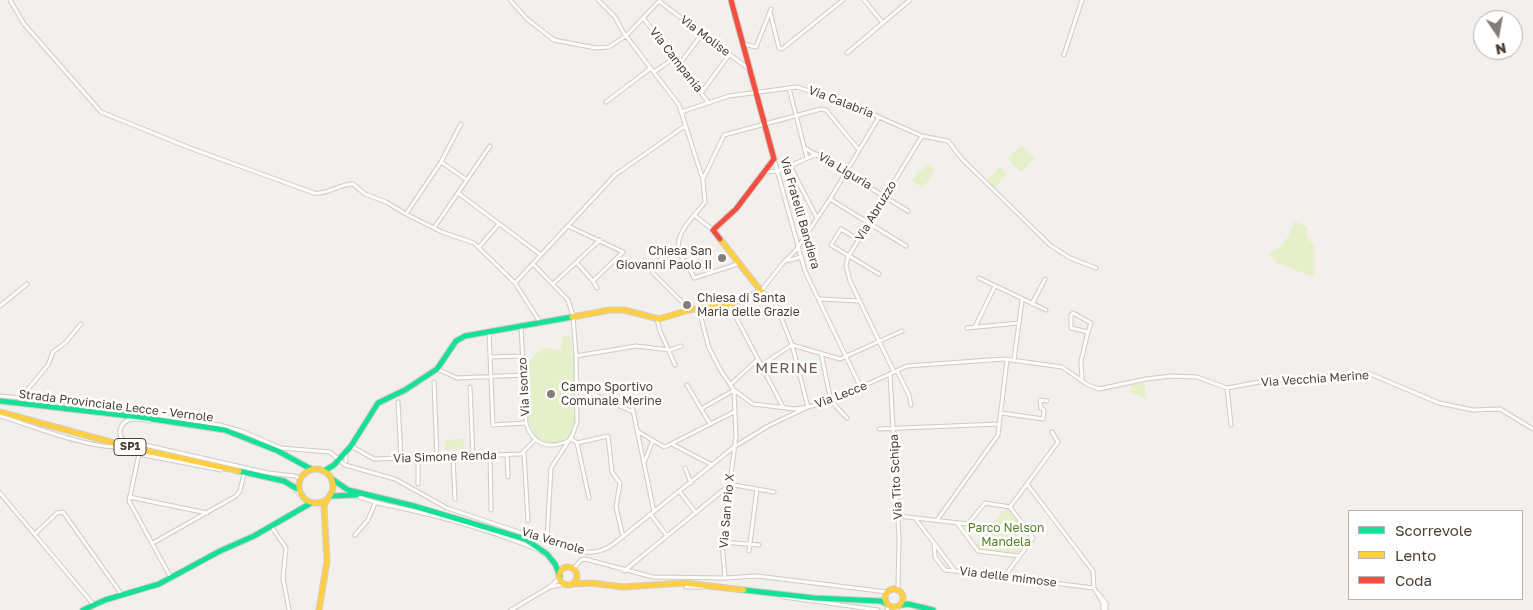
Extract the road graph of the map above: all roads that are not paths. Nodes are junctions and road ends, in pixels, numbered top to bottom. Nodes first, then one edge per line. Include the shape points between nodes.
1 (10, 0) edge
2 (510, 0) edge
3 (598, 0) edge
4 (731, 0) edge
5 (844, 0) edge
6 (864, 0) edge
7 (910, 0) edge
8 (1082, 0) edge
9 (660, 1) edge
10 (644, 18) junction
11 (883, 23) junction
12 (702, 34) junction
13 (627, 35) junction
14 (743, 44) junction
15 (847, 54) dead end
16 (729, 55) junction
17 (1064, 55) dead end
18 (674, 58) junction
19 (679, 65) junction
20 (750, 69) junction
21 (653, 70) junction
22 (789, 88) junction
23 (756, 92) junction
24 (701, 93) junction
25 (606, 102) dead end
26 (708, 102) junction
27 (681, 112) junction
28 (796, 115) junction
29 (879, 117) junction
30 (461, 124) dead end
31 (764, 124) junction
32 (685, 126) junction
33 (922, 136) junction
34 (490, 146) dead end
35 (805, 148) junction
36 (859, 150) junction
37 (818, 154) junction
38 (807, 158) junction
39 (774, 159) junction
40 (441, 162) junction
41 (790, 166) junction
42 (778, 171) junction
43 (846, 172) junction
44 (764, 173) junction
45 (467, 180) junction
46 (703, 180) junction
47 (458, 193) junction
48 (886, 196) junction
49 (830, 199) junction
50 (908, 211) dead end
51 (406, 214) junction
52 (694, 215) junction
53 (817, 219) junction
54 (499, 224) junction
55 (869, 224) junction
56 (568, 226) junction
57 (434, 228) junction
58 (713, 230) junction
59 (600, 240) junction
60 (859, 240) junction
61 (798, 245) junction
62 (906, 246) dead end
63 (479, 247) junction
64 (678, 248) junction
65 (541, 255) junction
66 (848, 256) junction
67 (801, 257) junction
68 (785, 261) junction
69 (576, 262) junction
70 (533, 264) junction
71 (738, 264) junction
72 (1096, 268) dead end
73 (878, 274) dead end
74 (979, 278) dead end
75 (1044, 279) dead end
76 (593, 281) junction
77 (515, 283) junction
78 (27, 284) dead end
79 (553, 284) junction
80 (995, 286) junction
81 (597, 288) dead end
82 (761, 291) junction
83 (819, 299) junction
84 (1022, 300) junction
85 (859, 301) junction
86 (682, 302) dead end
87 (729, 304) junction
88 (1032, 304) junction
89 (0, 306) edge
90 (699, 310) junction
91 (1046, 310) dead end
92 (573, 316) junction
93 (657, 319) junction
94 (540, 322) junction
95 (1019, 323) junction
96 (81, 324) dead end
97 (521, 326) junction
98 (975, 327) junction
99 (967, 328) dead end
100 (488, 331) junction
101 (902, 331) dead end
102 (1088, 332) junction
103 (879, 341) junction
104 (792, 345) junction
105 (681, 346) dead end
106 (670, 350) junction
107 (822, 353) junction
108 (522, 356) junction
109 (576, 356) junction
110 (846, 356) junction
111 (490, 357) junction
112 (757, 360) junction
113 (1007, 360) junction
114 (1014, 360) junction
115 (676, 365) dead end
116 (760, 366) junction
117 (438, 369) junction
118 (894, 372) junction
119 (524, 375) junction
120 (491, 377) junction
121 (1082, 379) junction
122 (434, 382) dead end
123 (687, 385) dead end
124 (730, 385) junction
125 (470, 387) dead end
126 (578, 387) junction
127 (861, 388) junction
128 (1227, 388) junction
129 (734, 390) junction
130 (0, 396) edge
131 (630, 396) dead end
132 (23, 399) junction
133 (0, 401) edge
134 (831, 401) junction
135 (1047, 401) dead end
136 (398, 402) dead end
137 (911, 405) dead end
138 (808, 407) junction
139 (783, 408) junction
140 (701, 409) junction
141 (633, 412) junction
142 (734, 412) junction
143 (1001, 413) junction
144 (0, 414) edge
145 (847, 418) dead end
146 (170, 422) junction
147 (526, 423) junction
148 (710, 424) junction
149 (1000, 424) junction
150 (1232, 425) dead end
151 (879, 429) dead end
152 (894, 429) junction
153 (1533, 429) edge
154 (637, 431) junction
155 (1052, 432) dead end
156 (569, 439) junction
157 (535, 440) junction
158 (653, 440) junction
159 (577, 443) junction
160 (672, 444) junction
161 (352, 446) junction
162 (735, 447) junction
163 (524, 453) junction
164 (508, 455) junction
165 (473, 456) junction
166 (490, 456) junction
167 (437, 457) junction
168 (453, 457) junction
169 (401, 458) junction
170 (418, 458) junction
171 (342, 460) junction
172 (644, 464) junction
173 (334, 465) junction
174 (349, 465) junction
175 (712, 465) junction
176 (685, 468) dead end
177 (311, 469) junction
178 (324, 471) junction
179 (244, 474) junction
180 (508, 477) dead end
181 (331, 478) junction
182 (300, 480) junction
183 (691, 483) junction
184 (418, 484) dead end
185 (1027, 484) junction
186 (727, 486) junction
187 (757, 489) junction
188 (299, 490) junction
189 (680, 492) junction
190 (774, 492) dead end
191 (0, 494) edge
192 (356, 495) junction
193 (129, 497) junction
194 (302, 497) junction
195 (328, 498) junction
196 (589, 498) dead end
197 (455, 499) dead end
198 (383, 502) junction
199 (313, 503) junction
200 (375, 506) junction
201 (1010, 507) junction
202 (491, 510) dead end
203 (296, 511) junction
204 (654, 512) junction
205 (696, 512) junction
206 (207, 513) junction
207 (650, 515) junction
208 (898, 516) junction
209 (325, 518) junction
210 (914, 518) junction
211 (937, 520) junction
212 (528, 521) dead end
213 (957, 522) junction
214 (271, 526) junction
215 (35, 534) junction
216 (355, 535) dead end
217 (667, 536) junction
218 (623, 537) junction
219 (547, 539) junction
220 (722, 542) junction
221 (152, 543) junction
222 (750, 544) junction
223 (934, 544) junction
224 (759, 545) dead end
225 (749, 551) dead end
226 (1019, 556) junction
227 (553, 560) junction
228 (566, 568) junction
229 (573, 569) junction
230 (624, 570) junction
231 (955, 571) junction
232 (577, 575) junction
233 (1004, 576) junction
234 (560, 577) junction
235 (172, 578) junction
236 (725, 578) junction
237 (592, 583) junction
238 (565, 584) junction
239 (573, 584) junction
240 (686, 587) dead end
241 (548, 588) junction
242 (896, 589) junction
243 (1095, 590) junction
244 (886, 594) junction
245 (122, 595) junction
246 (904, 597) junction
247 (871, 600) junction
248 (93, 604) junction
249 (916, 605) junction
250 (887, 606) edge
251 (898, 607) edge
252 (83, 610) edge
253 (289, 610) edge
254 (319, 610) edge
255 (511, 610) edge
256 (878, 610) edge
257 (933, 610) edge
258 (1105, 610) edge

1 - 51 street via 24,24 101,112 175,143 314,193 322,194 353,184 365,194
2 - 13 street via 527,19 554,40 596,48 609,47
3 - 13 street
4 - 14 main road, Via Fratelli Bandiera
5 - 14 street via 782,50 770,11 756,47
6 - 11 street
7 - 11 street
8 - 17 street
9 - 10 street
9 - 12 street, Via Molise
10 - 13 street
10 - 18 street, Via Campania
11 - 15 street
12 - 16 street, Via Molise
12 - 19 street
13 - 21 street
14 - 20 main road, Via Fratelli Bandiera
16 - 20 street, Via Molise
16 - 24 street
18 - 19 street, Via Campania
18 - 21 street
19 - 24 street, Via Campania
20 - 23 main road, Via Fratelli Bandiera
21 - 25 street
21 - 27 street
22 - 23 street, Via Calabria
22 - 28 street
22 - 29 street, Via Calabria via 817,93
23 - 26 street, Via Calabria
23 - 31 main road, Via Fratelli Bandiera
24 - 26 street, Via Campania
26 - 27 street, Via Calabria
27 - 32 street
28 - 31 street
28 - 35 street
28 - 36 street via 825,109
29 - 33 street, Via Calabria
29 - 36 street
30 - 40 street
31 - 39 main road, Via Fratelli Bandiera
31 - 46 street via 722,137
32 - 46 street
32 - 56 street via 615,175
33 - 48 street, Via Abruzzo
33 - 72 street, Via Calabria via 948,141 962,159 1050,245 1070,258
34 - 45 street
35 - 37 street, Via Liguria
35 - 38 street
36 - 43 street
37 - 38 street
37 - 43 street, Via Liguria
38 - 41 street
39 - 42 street, Via Fratelli Bandiera
39 - 44 main road
40 - 45 street
40 - 51 street
41 - 42 street
41 - 53 street
42 - 44 street
42 - 61 street, Via Fratelli Bandiera
43 - 48 street, Via Liguria
43 - 49 street
44 - 58 main road via 736,209
45 - 47 street
46 - 52 street via 705,202
47 - 54 street
47 - 57 street
48 - 50 street, Via Liguria
48 - 55 street, Via Abruzzo
49 - 53 street
49 - 55 street
51 - 57 street
52 - 58 street
52 - 64 street via 684,228
53 - 61 street
54 - 63 street
54 - 65 street
55 - 60 street, Via Abruzzo
55 - 62 street
56 - 59 street
56 - 65 street
57 - 63 street
58 - 71 main road
59 - 69 street
59 - 76 street via 623,252
60 - 66 street, Via Abruzzo
60 - 66 street via 841,229 830,245
61 - 67 street, Via Fratelli Bandiera
61 - 68 street via 794,254
63 - 77 street
64 - 71 street via 694,278
64 - 86 street via 652,265 653,274
65 - 70 street
66 - 73 street
66 - 85 street via 848,276
67 - 68 street
67 - 83 street, Via Fratelli Bandiera
68 - 82 street
69 - 76 street
69 - 79 street
70 - 77 street
70 - 79 street
71 - 82 main road
74 - 80 street
75 - 88 street
76 - 81 street
77 - 94 street
78 - 89 street
79 - 92 street via 568,300
80 - 84 street
80 - 98 street
82 - 87 main road
82 - 104 street via 776,302
83 - 85 street
83 - 110 street, Via Fratelli Bandiera
84 - 88 street
84 - 95 street
85 - 103 street
87 - 90 main road
87 - 112 street
88 - 91 street
90 - 93 main road
90 - 124 street, Via Lecce via 709,348
92 - 93 main road via 616,310
92 - 94 main road
92 - 109 street
93 - 106 street
94 - 97 main road
95 - 98 street
95 - 114 street
96 - 132 street via 53,352 48,365 23,394
97 - 100 main road
97 - 108 street, Via Isonzo
98 - 99 street
100 - 111 street
100 - 117 main road via 460,338
101 - 103 street
102 - 102 street via 1071,328 1071,315 1092,323
102 - 121 street via 1081,361
103 - 110 street
103 - 118 street
104 - 107 street
104 - 116 street
104 - 138 street
105 - 106 street
106 - 109 street via 636,346
106 - 115 street
107 - 110 street via 840,359
107 - 134 street
108 - 111 street
108 - 119 street, Via Isonzo
109 - 126 street
110 - 127 street, Via Fratelli Bandiera
111 - 120 street
112 - 116 street
112 - 124 street
113 - 114 street, Via Lecce
113 - 118 street, Via Lecce via 918,364
113 - 143 street
114 - 121 street, Via Lecce via 1062,367
116 - 139 street
117 - 120 street via 457,378
117 - 161 main road via 378,403
118 - 127 street, Via Lecce
118 - 137 street via 909,395
118 - 152 street, Via Tito Schipa
119 - 120 street
119 - 147 street, Via Isonzo
120 - 147 street via 493,425
121 - 128 street, Via Lecce via 1099,389 1146,379 1184,376 1197,377
122 - 167 street
123 - 140 street
124 - 129 street, Via Lecce
125 - 165 street
126 - 141 street
126 - 156 street via 577,422
127 - 134 street, Via Lecce
128 - 150 street
128 - 153 street, Via Vecchia Merine via 1259,382 1368,373 1439,403 1473,410 1500,409
129 - 139 street, Via Lecce via 753,404
129 - 140 street
129 - 142 street
130 - 132 street, Via Vernole
131 - 141 street
132 - 171 street, Via Vernole via 84,404 220,425 281,448 330,452
133 - 146 main road, Strada Provinciale Lecce - Vernole
134 - 138 street, Via Lecce
134 - 145 street
135 - 143 street via 1040,400 1043,418
136 - 169 street
138 - 139 street, Via Lecce
138 - 162 street, Via Vernole
140 - 148 street
141 - 154 street
142 - 148 street
142 - 162 street
143 - 149 street
144 - 188 main road, Strada Provinciale Lecce - Vernole / SP1 via 129,447 284,480
146 - 177 main road, Strada Provinciale Lecce - Vernole via 239,434 278,450
146 - 182 street via 132,419 122,426 119,436 123,440 243,468 295,476
147 - 157 street, Via Isonzo
148 - 160 street
149 - 152 street
149 - 211 street via 997,438
151 - 152 street
152 - 208 street, Via Tito Schipa
154 - 158 street
154 - 172 street
155 - 185 street via 1058,442
156 - 157 street via 549,446
156 - 159 street
156 - 219 street via 551,468
157 - 163 street
158 - 160 street via 664,447
158 - 172 street
159 - 196 street
159 - 218 street via 608,436 612,472 620,483 616,507
160 - 175 street
161 - 169 street, Via Simone Renda via 374,459
161 - 171 main road
162 - 175 street, Via Vernole
162 - 186 street, Via San Pio X
163 - 164 street, Via Simone Renda
163 - 212 street
164 - 166 street, Via Simone Renda
164 - 180 street
165 - 166 street, Via Simone Renda
165 - 168 street, Via Simone Renda
166 - 202 street
167 - 168 street, Via Simone Renda
167 - 170 street, Via Simone Renda
168 - 197 street
169 - 170 street, Via Simone Renda
170 - 184 street
171 - 173 main road
171 - 174 street
171 - 174 street, Via Vernole
172 - 204 street
173 - 178 main road
173 - 181 main road
174 - 219 street, Via Vernole via 395,479 453,510
175 - 183 street, Via Vernole
176 - 183 street
177 - 178 main road, Strada Provinciale Lecce - Vernole
177 - 182 main road
178 - 181 main road
179 - 193 street via 139,454
179 - 194 street via 285,483
179 - 206 street via 239,494
181 - 195 main road via 333,486
181 - 198 main road via 343,489
182 - 188 main road
183 - 189 street, Via Vernole
185 - 201 street
185 - 243 street via 1094,571
186 - 187 street
186 - 205 street
186 - 220 street, Via San Pio X
187 - 190 street
187 - 222 street
188 - 194 main road
189 - 204 street, Via Vernole
189 - 205 street
191 - 215 street
192 - 195 main road
192 - 198 main road
192 - 200 street
193 - 206 street
193 - 221 street
194 - 199 main road
194 - 203 main road
195 - 199 main road
195 - 209 main road via 324,506
198 - 200 street
198 - 227 main road via 518,536 541,548
199 - 203 main road
199 - 209 main road via 323,511
200 - 216 street via 365,526
201 - 213 street via 985,503 968,524
201 - 226 street via 1033,538
203 - 214 main road
204 - 207 street, Via Vernole
205 - 217 street
206 - 221 street
207 - 217 street
207 - 218 street, Via Vernole
208 - 210 street
208 - 242 street, Via Tito Schipa via 900,581
209 - 254 main road via 327,561
210 - 211 street
210 - 223 street, Via delle mimose
211 - 213 street
213 - 226 street via 978,551
214 - 235 main road
214 - 253 street via 286,548 284,590
215 - 245 street via 62,512
215 - 248 street
217 - 230 street
218 - 219 street, Via Vernole via 607,549 592,553 576,551
220 - 222 street
220 - 236 street, Via San Pio X
221 - 235 street
222 - 224 street
222 - 225 street
223 - 231 street, Via delle mimose
223 - 231 street via 935,557 945,570
226 - 233 street
227 - 228 main road
227 - 234 main road
228 - 229 main road
228 - 234 main road
229 - 230 street via 581,560
229 - 232 main road
230 - 236 street via 653,577
231 - 233 street, Via delle mimose
232 - 237 main road
232 - 239 main road
233 - 243 street, Via delle mimose
234 - 238 main road
234 - 241 street
235 - 245 main road
236 - 244 street via 757,576
237 - 239 main road
237 - 247 main road via 623,587 684,583 814,598
238 - 239 main road
238 - 241 street
240 - 256 street
241 - 255 street
242 - 244 main road
242 - 246 main road
243 - 258 street
244 - 247 main road
244 - 250 main road
245 - 248 main road
246 - 249 main road
246 - 251 main road
247 - 250 main road
248 - 252 main road
249 - 251 main road
249 - 257 main road
250 - 251 main road

